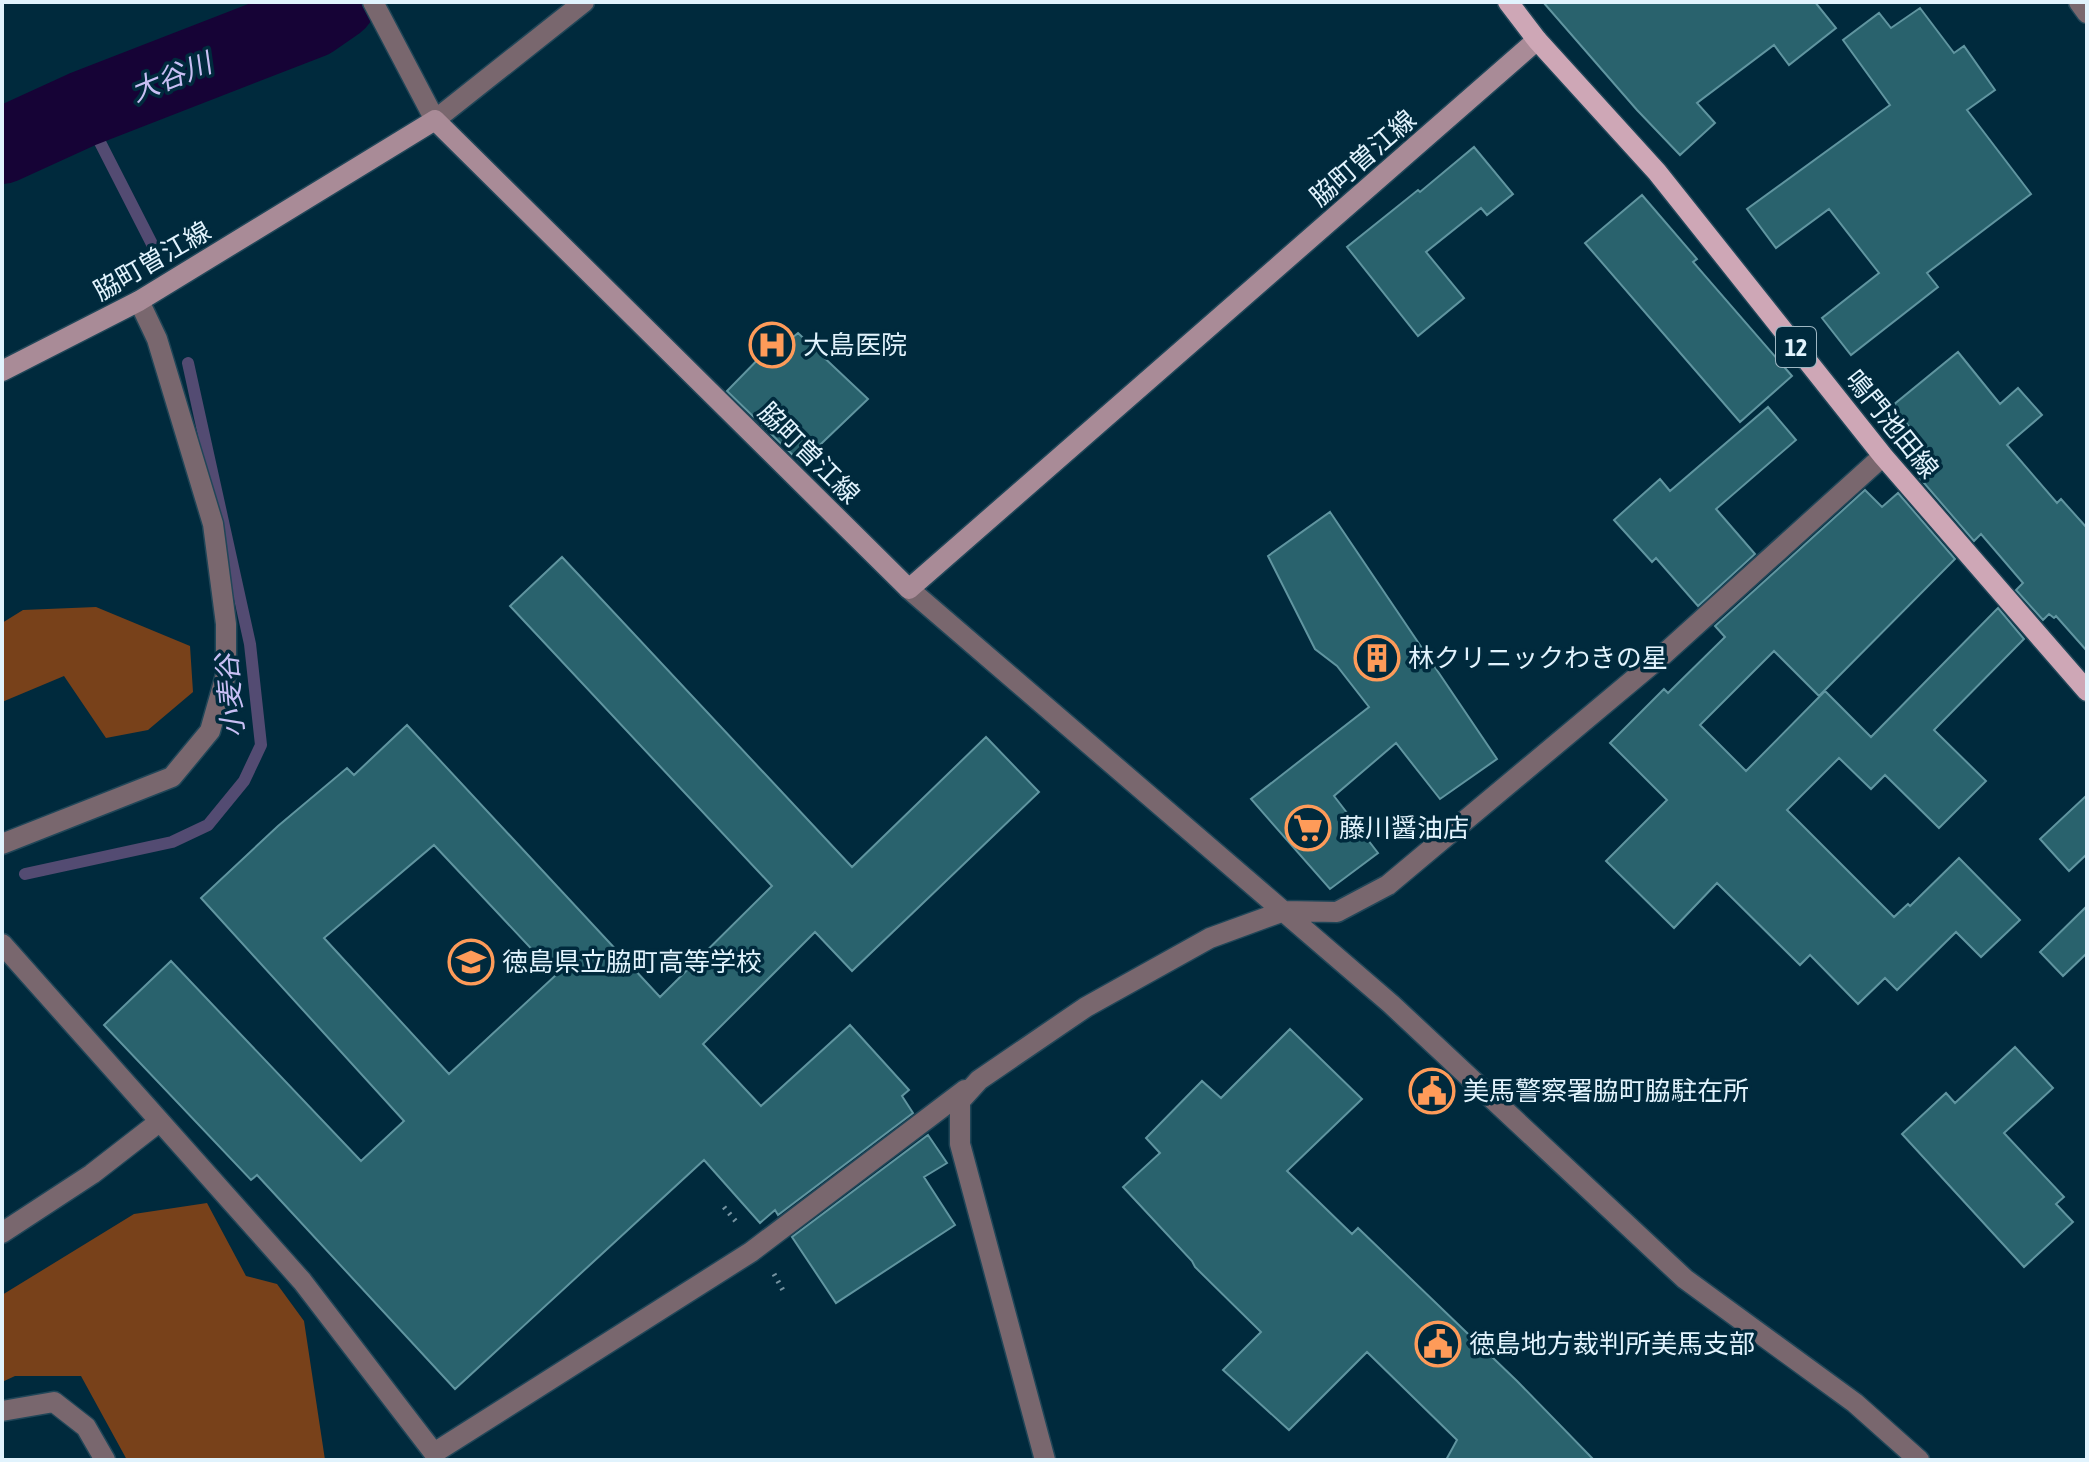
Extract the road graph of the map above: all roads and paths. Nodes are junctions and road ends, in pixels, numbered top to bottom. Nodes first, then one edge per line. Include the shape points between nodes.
1 (373, 2) edge
2 (584, 2) edge
3 (1508, 2) edge
4 (2079, 2) edge
5 (2087, 13) edge
6 (1537, 40) junction
7 (435, 120) junction
8 (139, 301) junction
9 (2, 371) edge
10 (1883, 456) junction
11 (909, 589) junction
12 (2087, 691) edge
13 (2, 844) edge
14 (1284, 911) junction
15 (2, 944) edge
16 (979, 1080) junction
17 (159, 1122) junction
18 (2, 1233) edge
19 (2, 1411) edge
20 (426, 1456) edge
21 (105, 1460) edge
22 (1045, 1460) edge
23 (1919, 1460) edge

1 - 7 street
2 - 7 street
3 - 6 main road, 鳴門池田線 / 12
4 - 5 street
6 - 10 main road, 鳴門池田線 / 12 via 1657,172
6 - 11 main road, 脇町曽江線
7 - 8 main road, 脇町曽江線
7 - 11 main road, 脇町曽江線
8 - 9 main road, 脇町曽江線
8 - 13 street via 157,339 213,524 226,624 226,675 210,731 172,777
10 - 12 main road, 鳴門池田線 / 12
10 - 14 street via 1664,654 1388,885 1337,912
11 - 14 street
14 - 16 street via 1196,945 1086,1007
14 - 23 street via 1685,1279 1855,1403
15 - 17 street
16 - 20 street via 751,1252
16 - 22 street via 960,1101 960,1144
17 - 18 street
17 - 20 street via 302,1281
19 - 21 street via 54,1402 86,1427

